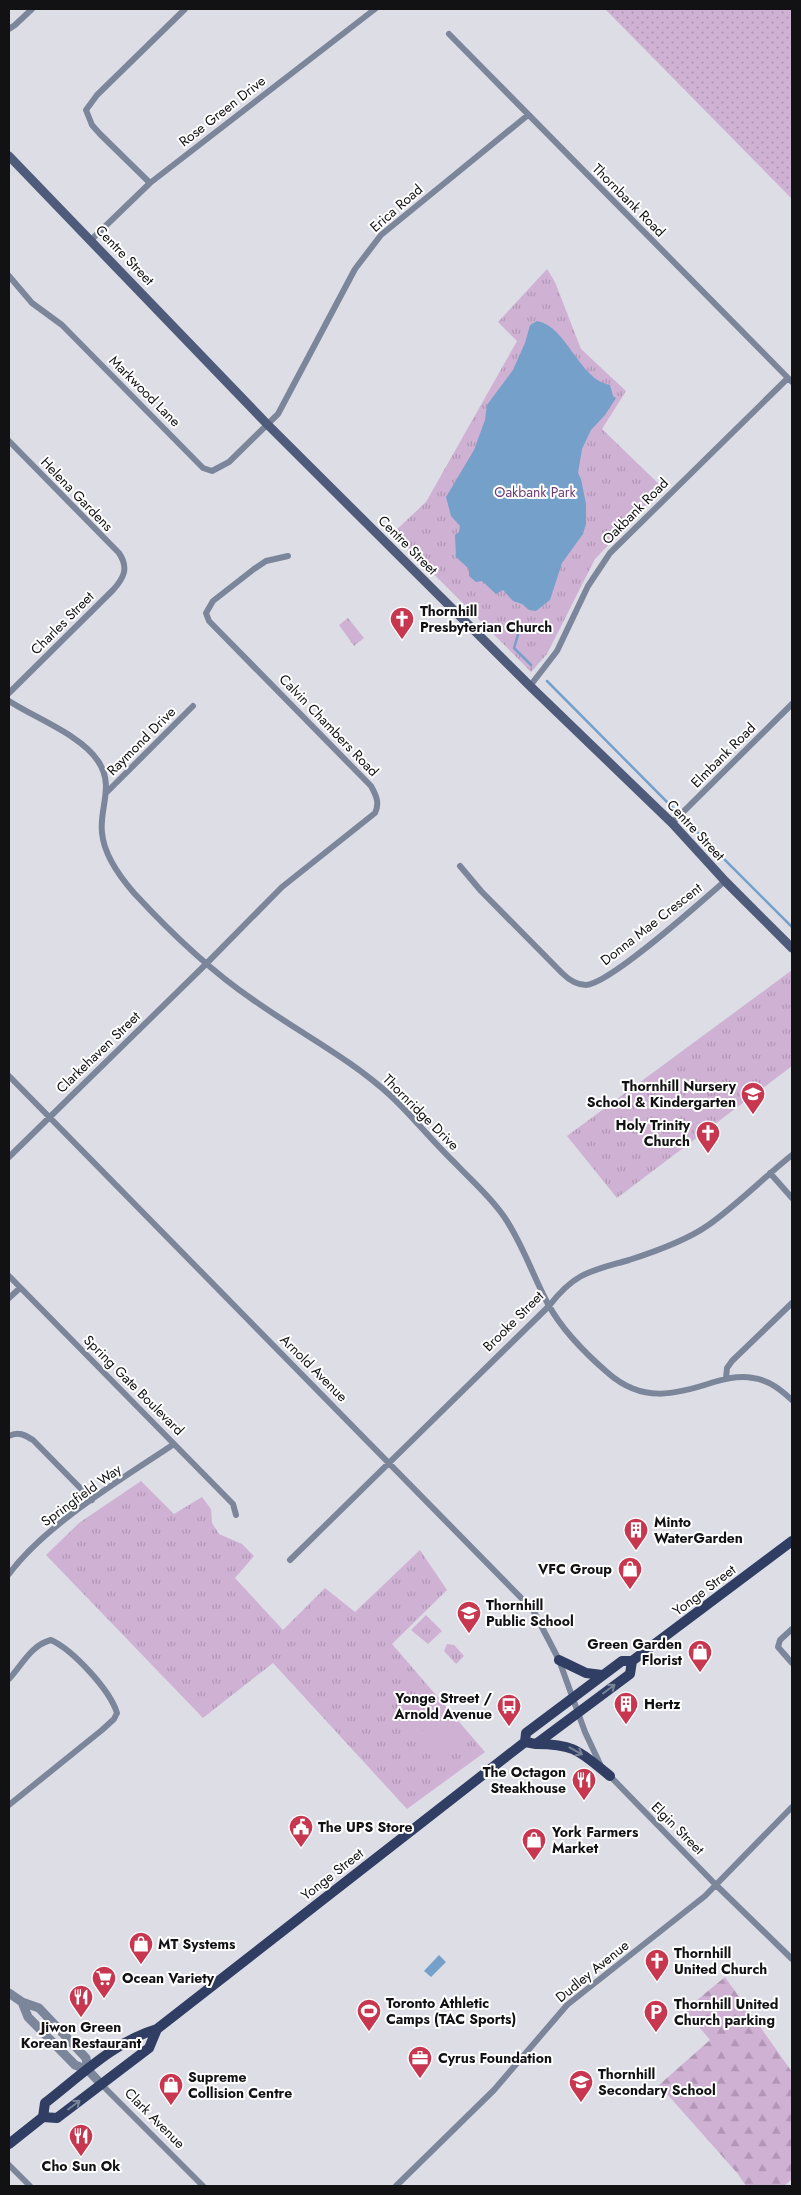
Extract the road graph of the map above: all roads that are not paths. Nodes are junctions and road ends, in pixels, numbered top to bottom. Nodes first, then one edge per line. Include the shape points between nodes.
1 (32, 9) edge
2 (186, 9) edge
3 (375, 9) edge
4 (9, 29) edge
5 (449, 34) dead end
6 (528, 115) junction
7 (9, 156) edge
8 (150, 183) junction
9 (91, 240) junction
10 (9, 276) edge
11 (790, 380) edge
12 (268, 425) junction
13 (9, 441) edge
14 (288, 556) dead end
15 (125, 566) joint
16 (530, 686) junction
17 (9, 693) edge
18 (9, 702) edge
19 (792, 704) edge
20 (194, 706) dead end
21 (106, 793) junction
22 (672, 823) junction
23 (460, 866) dead end
24 (725, 881) junction
25 (792, 948) edge
26 (205, 965) junction
27 (9, 1076) edge
28 (49, 1117) junction
29 (792, 1155) edge
30 (9, 1157) edge
31 (770, 1173) junction
32 (792, 1198) edge
33 (9, 1276) edge
34 (20, 1288) junction
35 (9, 1298) edge
36 (792, 1303) edge
37 (549, 1306) junction
38 (726, 1378) junction
39 (792, 1400) edge
40 (9, 1436) edge
41 (174, 1444) junction
42 (388, 1461) junction
43 (92, 1500) junction
44 (236, 1515) dead end
45 (792, 1541) edge
46 (290, 1560) dead end
47 (9, 1574) edge
48 (792, 1629) edge
49 (559, 1660) junction
50 (632, 1661) junction
51 (792, 1664) edge
52 (602, 1675) junction
53 (9, 1679) edge
54 (573, 1698) junction
55 (578, 1713) junction
56 (530, 1743) junction
57 (610, 1776) junction
58 (9, 1805) edge
59 (792, 1807) edge
60 (715, 1884) junction
61 (792, 1959) edge
62 (9, 1993) edge
63 (22, 2002) junction
64 (157, 2029) junction
65 (88, 2070) junction
66 (101, 2084) junction
67 (43, 2116) junction
68 (9, 2144) edge
69 (9, 2165) edge
70 (30, 2186) edge
71 (203, 2186) edge
72 (396, 2186) edge

1 - 4 street
2 - 8 street via 97,95 86,110 92,125
3 - 8 street, Rose Green Drive
5 - 6 street, Thornbank Road
6 - 11 street, Thornbank Road
6 - 12 street, Erica Road via 381,235 355,269 278,414
7 - 9 main road, Centre Street
8 - 9 street, Rose Green Drive
9 - 12 main road, Centre Street
10 - 12 street, Markwood Lane via 32,303 62,325 203,468 212,471 230,462
11 - 16 street, Oakbank Road via 610,553 588,586 557,651
12 - 16 main road, Centre Street
13 - 15 street, Helena Gardens via 118,553
14 - 26 street, Calvin Chambers Road via 266,561 213,601 206,613 209,621 371,786 378,807 375,813 282,887
15 - 17 street, Charles Street via 122,580 113,590
16 - 22 main road, Centre Street
18 - 21 street, Thornridge Drive via 92,752 105,776
19 - 22 street, Elmbank Road
20 - 21 street, Raymond Drive
21 - 26 street, Thornridge Drive via 102,833 112,863 133,892
22 - 24 main road, Centre Street
23 - 24 street, Donna Mae Crescent via 570,981 586,985 616,971
24 - 25 main road, Centre Street
26 - 28 street, Clarkehaven Street
26 - 37 street, Thornridge Drive via 364,1075 392,1098 493,1202 505,1218
27 - 28 street, Arnold Avenue
28 - 30 street, Clarkehaven Street
28 - 42 street, Arnold Avenue
29 - 31 street, Brooke Street
31 - 32 street
31 - 37 street, Brooke Street via 706,1226 629,1260 594,1269 558,1293
33 - 34 street, Spring Gate Boulevard
34 - 35 street
34 - 41 street, Spring Gate Boulevard
36 - 38 street via 732,1361
37 - 38 street, Thornridge Drive via 593,1359 620,1383 634,1390 662,1395
37 - 42 street, Brooke Street
38 - 39 street, Thornridge Drive via 753,1378 768,1382
40 - 43 street via 25,1434 33,1440
41 - 43 street, Springfield Way
41 - 44 street, Spring Gate Boulevard via 232,1504
42 - 46 street, Brooke Street
42 - 49 street, Arnold Avenue via 533,1610
43 - 47 street, Springfield Way via 41,1539
45 - 50 main road, Yonge Street
48 - 51 street via 780,1640 778,1647
49 - 52 main road via 586,1673
49 - 54 street, Arnold Avenue
50 - 52 main road, Yonge Street via 622,1661
55 -> 50 main road, Yonge Street via 630,1674
52 - 54 main road, Yonge Street
53 - 58 street via 32,1650 51,1640 65,1648 90,1675 114,1704 117,1713 102,1730
54 - 55 street, Elgin Street
54 - 56 main road, Yonge Street via 526,1733
55 - 56 main road, Yonge Street
55 - 57 street, Elgin Street via 598,1761
56 -> 57 main road via 567,1746 580,1752
56 - 64 main road, Yonge Street
57 - 60 street, Elgin Street
59 - 60 street, Dudley Avenue
60 - 61 street, Elgin Street
60 - 72 street, Dudley Avenue via 567,2005 494,2090
62 - 63 street
63 - 65 street via 28,2017 40,2030 75,2065
63 - 65 street via 39,2008 86,2058
64 - 65 main road, Yonge Street via 139,2034
64 - 66 main road, Yonge Street via 149,2048
65 - 66 street, Clark Avenue
65 - 67 main road, Yonge Street via 46,2103
67 -> 66 main road, Yonge Street via 57,2118
66 - 71 street, Clark Avenue
67 - 68 main road, Yonge Street
69 - 70 street

